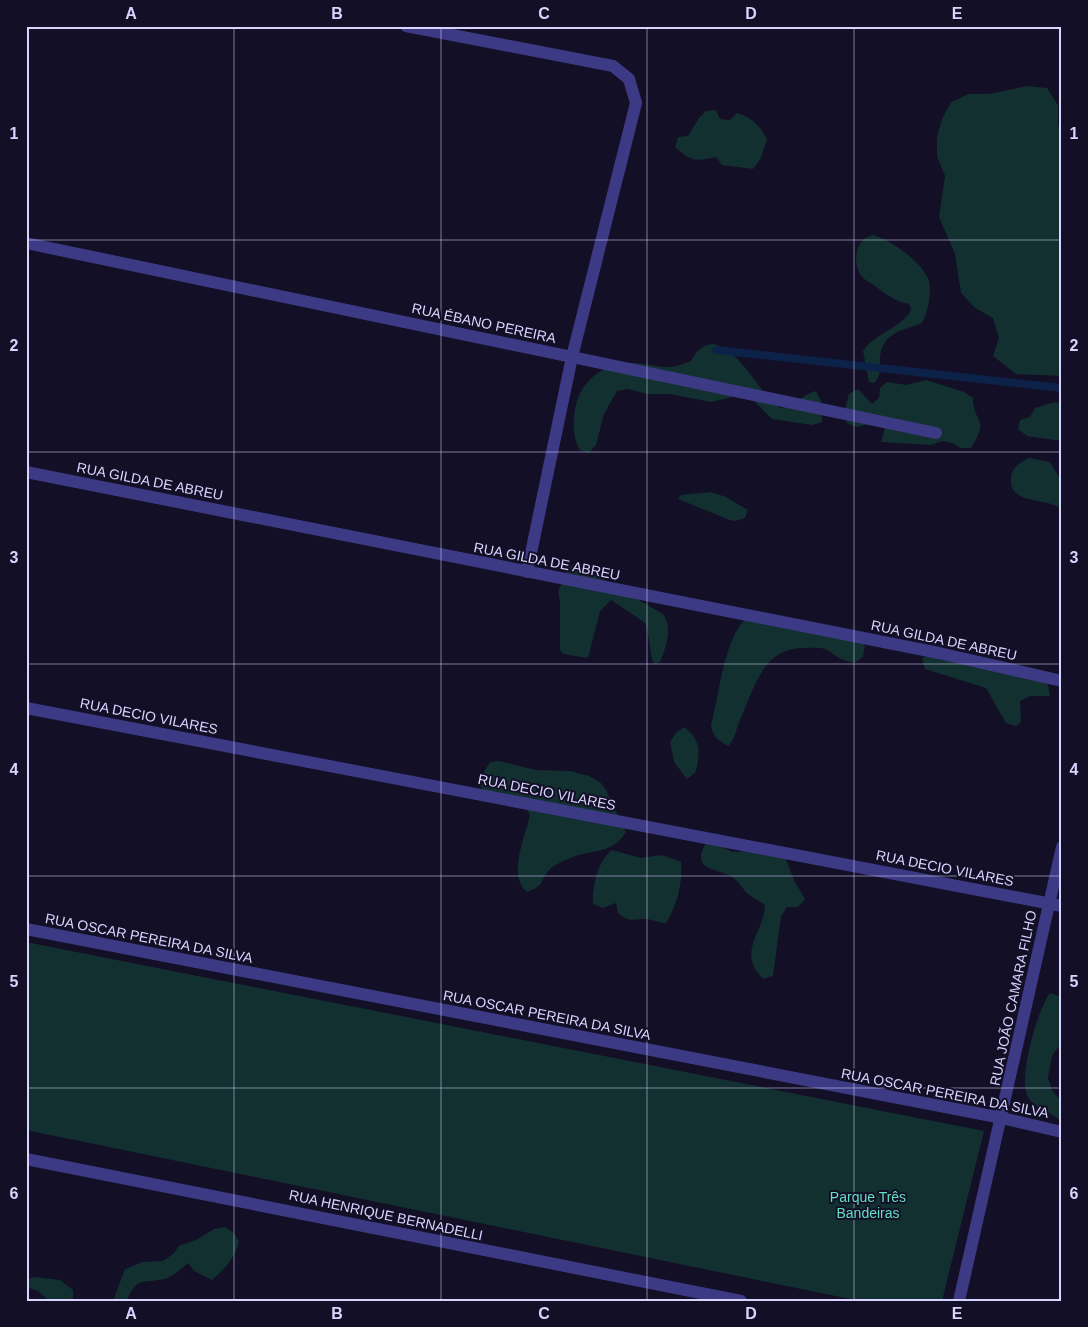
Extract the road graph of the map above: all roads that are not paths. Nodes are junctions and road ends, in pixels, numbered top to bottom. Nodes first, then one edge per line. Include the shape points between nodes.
1 (406, 26) edge
2 (26, 244) edge
3 (572, 357) junction
4 (936, 433) dead end
5 (26, 472) edge
6 (527, 572) junction
7 (1062, 681) edge
8 (26, 708) edge
9 (1062, 847) edge
10 (1056, 904) edge
11 (26, 929) edge
12 (1002, 1118) junction
13 (1062, 1132) edge
14 (26, 1159) edge
15 (740, 1301) edge
16 (959, 1301) edge

1 - 3 street via 613,66 629,79 636,103
2 - 3 street, RUA ÉBANO PEREIRA
3 - 4 street, RUA ÉBANO PEREIRA
3 - 6 street
5 - 6 street, RUA GILDA DE ABREU
6 - 7 street, RUA GILDA DE ABREU via 939,653
8 - 10 street, RUA DECIO VILARES
9 - 10 street, RUA JOÃO CAMARA FILHO
10 - 12 street, RUA JOÃO CAMARA FILHO
11 - 12 street, RUA OSCAR PEREIRA DA SILVA
12 - 13 street, RUA OSCAR PEREIRA DA SILVA
12 - 16 street, RUA JOÃO CAMARA FILHO
14 - 15 street, RUA HENRIQUE BERNADELLI

